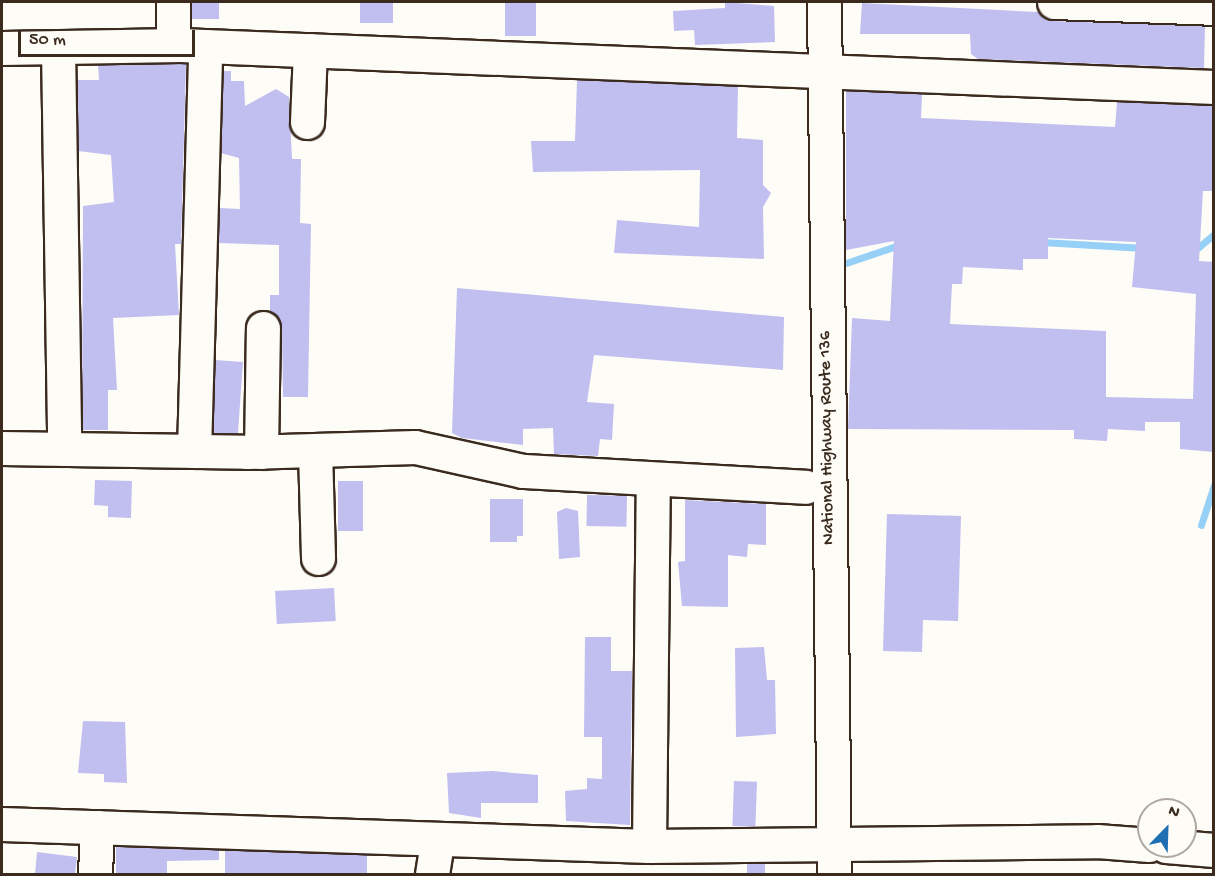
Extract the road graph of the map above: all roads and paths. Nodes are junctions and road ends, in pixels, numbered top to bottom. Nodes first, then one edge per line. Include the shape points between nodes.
1 (173, 2) edge
2 (801, 2) edge
3 (824, 2) edge
4 (1054, 2) edge
5 (1214, 8) edge
6 (173, 45) junction
7 (206, 46) junction
8 (58, 47) junction
9 (2, 48) edge
10 (310, 50) junction
11 (813, 68) junction
12 (1214, 87) edge
13 (307, 122) dead end
14 (262, 328) dead end
15 (2, 448) edge
16 (64, 449) junction
17 (315, 450) junction
18 (194, 451) junction
19 (261, 452) junction
20 (652, 479) junction
21 (806, 487) junction
22 (318, 558) dead end
23 (2, 824) edge
24 (97, 827) junction
25 (437, 842) junction
26 (822, 842) junction
27 (1137, 845) edge
28 (649, 846) junction
29 (1197, 849) edge
30 (1214, 850) edge
31 (95, 874) edge
32 (432, 874) edge
33 (811, 874) edge
34 (834, 874) edge

1 - 6 main road
2 - 11 main road, National Highway Route 136
3 - 11 main road, National Highway Route 136
4 - 5 main road
6 - 7 main road
6 - 8 main road
7 - 10 main road
7 - 18 main road
8 - 9 main road
8 - 16 main road
10 - 11 main road
10 - 13 main road
11 - 12 main road
11 - 21 main road, National Highway Route 136
11 - 26 main road, National Highway Route 136
14 - 19 main road
15 - 16 main road
16 - 18 main road
17 - 19 main road
17 - 20 main road via 415,447 504,469
17 - 22 main road
18 - 19 main road
20 - 21 main road
20 - 28 main road
21 - 26 main road, National Highway Route 136
23 - 24 main road
24 - 25 main road
24 - 31 main road
25 - 28 main road
25 - 32 main road
26 - 27 main road
26 - 28 main road
26 - 33 main road, National Highway Route 136
26 - 34 main road, National Highway Route 136
29 - 30 main road

